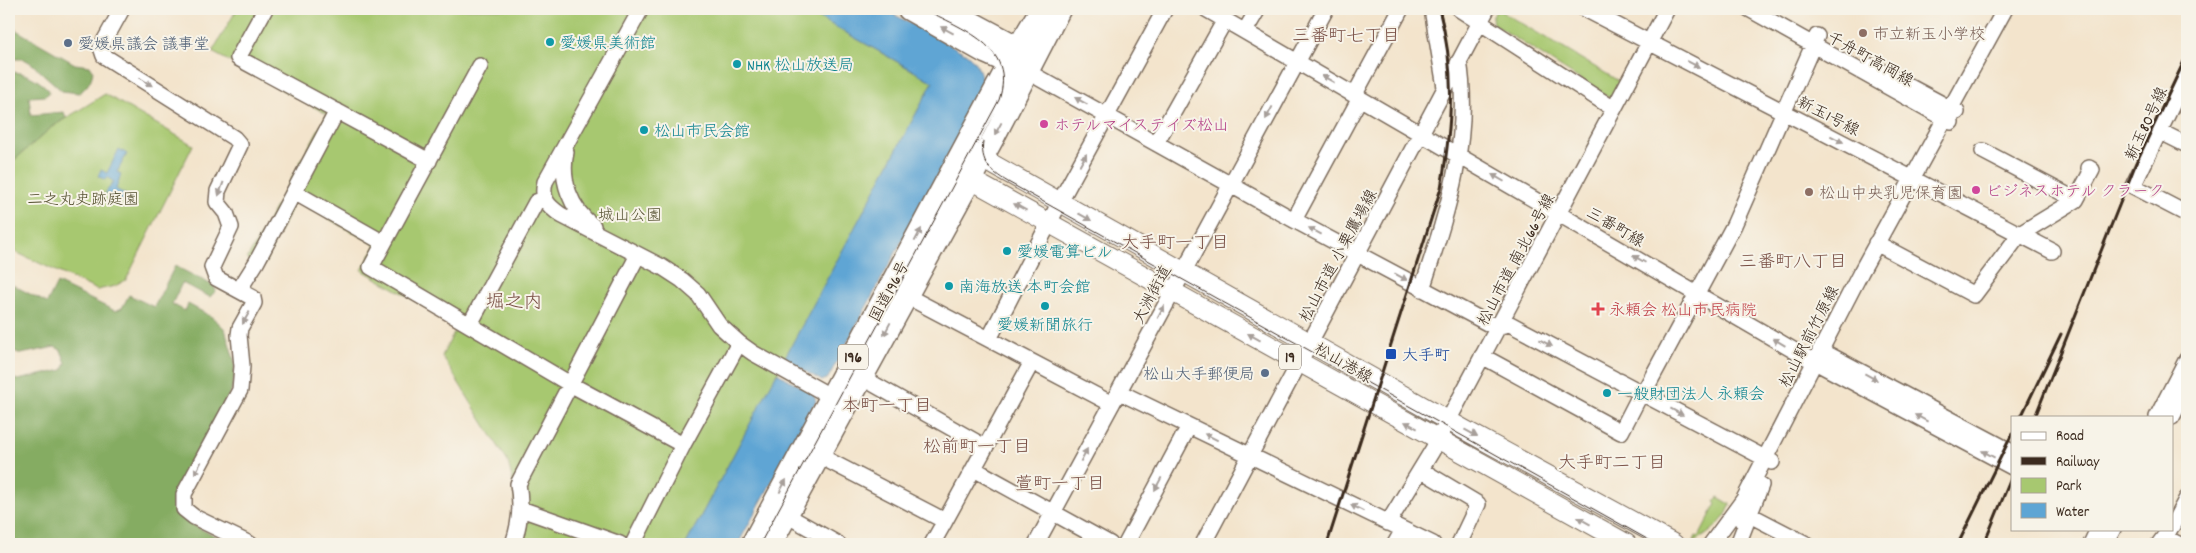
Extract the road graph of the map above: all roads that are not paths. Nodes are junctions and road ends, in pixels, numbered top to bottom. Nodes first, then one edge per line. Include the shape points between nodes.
1 (122, 9) edge
2 (265, 9) edge
3 (641, 9) edge
4 (908, 9) edge
5 (947, 9) edge
6 (1041, 9) edge
7 (1060, 9) edge
8 (1165, 9) edge
9 (1206, 9) edge
10 (1258, 9) edge
11 (1326, 9) edge
12 (1401, 9) edge
13 (1432, 9) edge
14 (1459, 9) edge
15 (1585, 9) edge
16 (1667, 9) edge
17 (1749, 9) edge
18 (1769, 9) edge
19 (2004, 9) edge
20 (2014, 9) edge
21 (1484, 15) edge
22 (1225, 20) junction
23 (1245, 31) junction
24 (1814, 41) junction
25 (1650, 42) junction
26 (986, 52) junction
27 (1019, 61) junction
28 (1298, 61) junction
29 (1459, 61) junction
30 (480, 66) dead end
31 (2187, 74) edge
32 (1446, 87) junction
33 (996, 90) junction
34 (1357, 96) junction
35 (1614, 109) junction
36 (337, 111) junction
37 (1783, 111) junction
38 (1951, 115) junction
39 (1107, 116) junction
40 (2160, 131) junction
41 (1422, 134) junction
42 (569, 140) junction
43 (1156, 143) junction
44 (2187, 145) edge
45 (1983, 151) dead end
46 (972, 154) junction
47 (1459, 156) junction
48 (429, 161) junction
49 (2090, 169) dead end
50 (961, 174) junction
51 (563, 177) junction
52 (1915, 180) junction
53 (545, 182) junction
54 (1230, 184) junction
55 (294, 192) junction
56 (2077, 198) junction
57 (544, 199) junction
58 (1060, 203) junction
59 (1560, 214) junction
60 (2187, 214) edge
61 (1294, 220) junction
62 (1050, 223) junction
63 (2020, 234) junction
64 (608, 238) junction
65 (384, 243) junction
66 (1879, 245) junction
67 (2052, 251) dead end
68 (1358, 254) junction
69 (638, 255) junction
70 (1183, 272) junction
71 (1422, 288) junction
72 (239, 290) junction
73 (898, 291) junction
74 (1173, 291) junction
75 (1697, 293) junction
76 (470, 324) junction
77 (1500, 326) junction
78 (989, 339) junction
79 (739, 343) junction
80 (1310, 343) junction
81 (1482, 356) junction
82 (1821, 358) junction
83 (2187, 359) edge
84 (1032, 362) junction
85 (1300, 363) junction
86 (854, 373) junction
87 (570, 384) junction
88 (2187, 388) edge
89 (1643, 394) junction
90 (831, 397) junction
91 (1115, 398) junction
92 (2158, 416) edge
93 (2173, 416) edge
94 (1448, 420) junction
95 (1189, 426) junction
96 (1438, 438) junction
97 (683, 445) junction
98 (986, 448) junction
99 (811, 452) junction
100 (2011, 452) edge
101 (1251, 456) junction
102 (1768, 460) junction
103 (2011, 466) edge
104 (974, 469) junction
105 (1421, 470) junction
106 (2187, 498) edge
107 (521, 509) junction
108 (780, 511) junction
109 (1053, 513) junction
110 (1750, 515) junction
111 (945, 520) junction
112 (2174, 520) edge
113 (1388, 523) junction
114 (1403, 530) junction
115 (2103, 530) edge
116 (2166, 534) edge
117 (250, 544) edge
118 (513, 544) edge
119 (620, 544) edge
120 (633, 544) edge
121 (752, 544) edge
122 (771, 544) edge
123 (838, 544) edge
124 (932, 544) edge
125 (1036, 544) edge
126 (1110, 544) edge
127 (1126, 544) edge
128 (1203, 544) edge
129 (1395, 544) edge
130 (1433, 544) edge
131 (1458, 544) edge
132 (1627, 544) edge
133 (1674, 544) edge
134 (1711, 544) edge
135 (1714, 544) edge
136 (1738, 544) edge
137 (1806, 544) edge
138 (2091, 544) edge
139 (2106, 544) edge
140 (2178, 544) edge

1 -> 72 street via 101,48 104,56 234,138 240,145 218,191 217,202 231,227 212,267 216,278
2 - 36 street via 238,58
3 - 42 street
26 -> 4 highway
5 - 27 highway
6 - 27 highway
7 - 27 highway
8 - 39 street
9 - 22 street, 三番町線
10 - 23 street
11 - 28 street, 大洲街道
12 - 34 street
13 - 32 street
14 - 21 street
15 - 25 street, 新玉1号線
16 - 25 street, 松山市道 南北66号線
17 - 24 street, 千舟町高岡線
18 - 24 street, 千舟町高岡線
19 - 38 street, 松山駅前竹原線
20 - 38 street, 松山駅前竹原線
21 - 29 street, 松山市道 小栗鷹場線
21 - 35 street
22 - 23 street, 三番町線
22 - 43 street
23 - 28 street, 三番町線
24 - 37 street
24 - 38 street, 千舟町高岡線
25 - 35 street, 松山市道 南北66号線
25 -> 37 street, 新玉1号線
26 - 27 highway
26 - 33 highway via 996,72
27 - 33 highway, 国道196号 / 196
39 -> 27 street
27 -> 46 highway, 国道196号 / 196
34 -> 28 street, 三番町線
28 -> 54 street, 大洲街道
29 - 32 street, 松山市道 小栗鷹場線
29 - 47 street via 1462,116
30 - 48 street
31 - 40 street, 新玉80号線
32 - 41 street, 松山市道 小栗鷹場線
33 - 46 highway, 国道196号 / 196
34 - 41 street, 三番町線
34 - 61 street
35 - 59 street, 松山市道 南北66号線
36 - 48 street
36 - 55 street
37 -> 52 street, 新玉1号線
37 - 75 street via 1734,225
38 - 52 street, 松山駅前竹原線
39 - 43 street
58 -> 39 street
40 - 44 street
40 - 60 street, 新玉80号線 via 2134,186
41 - 47 street, 三番町線
41 - 68 street, 松山市道 小栗鷹場線
42 - 51 street
42 - 53 street
43 - 54 street
45 - 56 street
46 - 50 highway, 国道196号 / 196
46 - 58 main road, 松山港線 / 19
59 -> 47 street, 三番町線
47 - 71 street via 1444,223
48 - 65 street
49 - 56 street
62 -> 50 main road, 松山港線 / 19
50 - 73 highway, 国道196号 / 196
51 - 53 street via 555,175
51 - 64 street via 575,206 585,220
52 - 63 street, 新玉1号線
52 - 66 street, 松山駅前竹原線
53 - 57 street
54 - 61 street
54 - 70 street, 大洲街道
55 - 65 street
55 - 72 street
56 - 63 street
57 - 64 street via 561,215
57 - 76 street via 536,202
58 - 62 street
58 -> 70 main road, 松山港線 / 19
75 -> 59 street, 三番町線
59 - 77 street, 松山市道 南北66号線
68 -> 61 street
62 - 74 main road, 松山港線 / 19
62 - 78 street
63 - 66 street via 1974,295
63 - 67 street, 新玉1号線
64 - 69 street
65 - 76 street via 371,267
66 - 82 street, 松山駅前竹原線
68 -> 71 street
68 - 80 street, 松山市道 小栗鷹場線
69 - 79 street via 682,280 698,294 719,325
69 - 87 street
70 - 74 street, 大洲街道
70 - 80 main road, 松山港線 / 19
71 - 77 street via 1489,324
72 -> 117 street via 253,298 254,303 238,335 242,366 240,390 184,494 184,508 194,517
73 - 78 street
73 - 86 highway, 国道196号 / 196
85 -> 74 main road, 松山港線 / 19
91 -> 74 street, 大洲街道
82 -> 75 street, 三番町線
75 - 89 street
76 - 87 street
77 - 81 street, 松山市道 南北66号線
77 -> 89 street via 1510,324
78 - 84 street
79 - 90 street
79 - 97 street
80 - 85 street, 松山市道 小栗鷹場線
80 - 94 main road, 松山港線 / 19
81 - 89 street via 1621,432
81 - 94 street, 松山市道 南北66号線
82 -> 100 street, 三番町線
82 - 102 street, 松山駅前竹原線
103 -> 82 street, 三番町線
83 - 92 street
84 - 91 street
84 - 98 street
96 -> 85 main road, 松山港線 / 19
85 - 101 street, 松山市道 小栗鷹場線
86 - 90 highway, 国道196号 / 196
86 - 98 street
87 - 97 street
87 - 107 street via 518,484
88 - 93 street
89 -> 102 street
90 - 99 highway, 国道196号 / 196
91 - 95 street
109 -> 91 street, 大洲街道
94 - 96 street, 松山市道 南北66号線
94 -> 133 main road, 松山港線 / 19
101 -> 95 street
95 -> 127 street
96 - 105 street, 松山市道 南北66号線
132 -> 96 main road, 松山港線 / 19
97 - 120 street
98 - 104 street
99 - 108 highway, 国道196号 / 196
99 - 111 street
113 -> 101 street
101 - 128 street, 松山市道 小栗鷹場線
102 - 110 street, 松山駅前竹原線
102 - 134 street, 松山駅前竹原線
104 - 109 street
104 - 111 street
105 - 113 street, 松山市道 南北66号線
105 - 131 street via 1478,504
106 - 112 street
107 - 118 street
107 - 119 street
108 - 121 highway, 国道196号 / 196
108 - 122 highway, 国道196号 / 196
108 - 123 street
109 - 125 street, 大洲街道
109 - 126 street
110 - 135 street
110 - 136 street, 松山駅前竹原線
110 - 137 street
111 - 124 street
113 - 114 street
114 - 129 street
114 - 130 street
115 - 138 street
115 - 139 street
116 - 140 street

